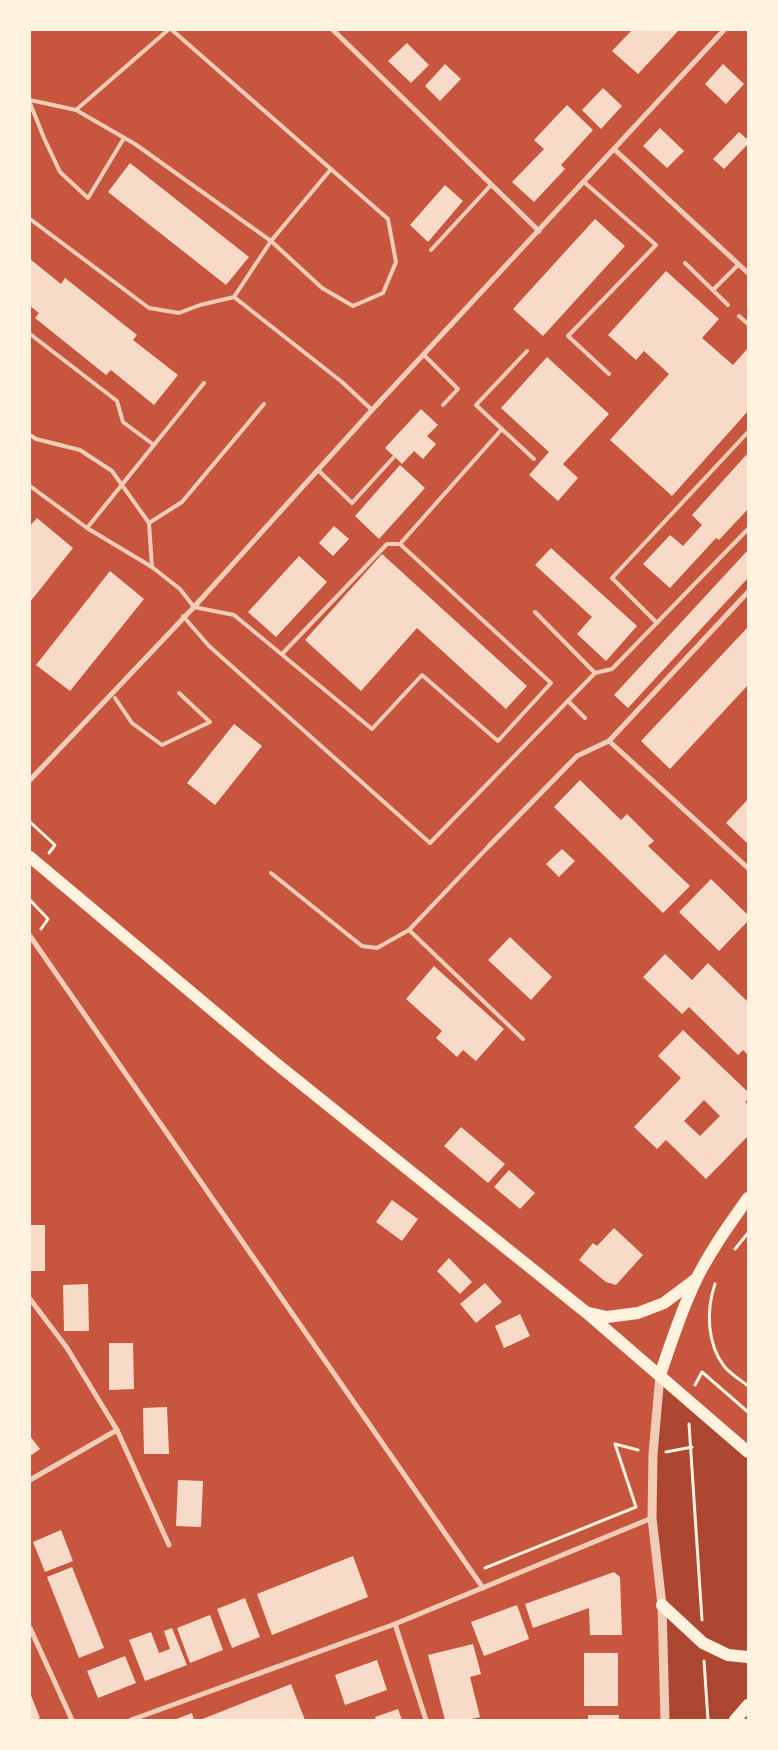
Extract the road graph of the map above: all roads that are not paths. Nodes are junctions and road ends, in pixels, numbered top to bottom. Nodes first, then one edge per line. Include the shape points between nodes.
1 (170, 30) edge
2 (724, 30) edge
3 (336, 31) edge
4 (30, 101) edge
5 (76, 110) junction
6 (124, 138) junction
7 (614, 149) junction
8 (331, 169) junction
9 (584, 182) junction
10 (491, 185) junction
11 (30, 219) edge
12 (539, 230) junction
13 (271, 241) junction
14 (431, 250) dead end
15 (685, 263) dead end
16 (739, 264) junction
17 (748, 272) edge
18 (713, 290) junction
19 (234, 297) junction
20 (728, 305) dead end
21 (739, 316) dead end
22 (748, 324) edge
23 (30, 334) edge
24 (527, 351) dead end
25 (424, 355) junction
26 (609, 374) dead end
27 (204, 383) dead end
28 (264, 404) dead end
29 (443, 405) dead end
30 (372, 410) junction
31 (502, 430) junction
32 (748, 432) edge
33 (30, 434) edge
34 (154, 445) junction
35 (393, 458) dead end
36 (534, 458) dead end
37 (318, 470) junction
38 (121, 484) junction
39 (30, 486) edge
40 (149, 523) junction
41 (87, 528) junction
42 (748, 529) edge
43 (400, 544) junction
44 (152, 567) junction
45 (748, 592) edge
46 (194, 607) junction
47 (535, 612) dead end
48 (184, 616) junction
49 (657, 623) junction
50 (282, 654) junction
51 (595, 672) junction
52 (179, 693) dead end
53 (115, 698) dead end
54 (568, 701) junction
55 (585, 718) dead end
56 (609, 741) junction
57 (30, 780) edge
58 (490, 845) joint
59 (35, 860) edge
60 (748, 868) edge
61 (271, 873) dead end
62 (409, 930) junction
63 (32, 938) edge
64 (523, 1039) dead end
65 (748, 1198) edge
66 (696, 1279) junction
67 (30, 1299) edge
68 (586, 1312) junction
69 (660, 1375) junction
70 (117, 1430) junction
71 (748, 1452) edge
72 (30, 1480) edge
73 (652, 1518) junction
74 (169, 1545) dead end
75 (483, 1588) junction
76 (662, 1605) junction
77 (395, 1624) junction
78 (30, 1628) edge
79 (748, 1657) edge
80 (748, 1705) edge
81 (72, 1720) edge
82 (131, 1720) edge
83 (426, 1720) edge
84 (665, 1720) edge
85 (735, 1720) edge

1 - 5 lane
1 - 8 lane
2 - 7 street
3 - 10 street
4 - 5 lane
4 - 6 lane via 60,172 88,198
5 - 6 lane
6 - 13 lane
7 - 9 street
7 - 16 street
8 - 13 lane
8 - 13 lane via 388,219 396,262 383,293 353,306 322,288
9 - 12 street
9 - 26 lane via 656,245 568,336
10 - 12 street
10 - 14 lane
11 - 19 lane via 149,308 179,313
12 - 25 street
13 - 19 lane
15 - 18 lane
16 - 17 street
16 - 18 lane
18 - 20 lane
19 - 30 lane via 342,382
21 - 22 lane
23 - 34 lane via 117,401 123,422
24 - 31 lane via 476,405
25 - 29 lane via 458,389
25 - 30 street
27 - 34 lane
28 - 40 lane via 182,502
30 - 37 street
31 - 36 lane
31 - 43 lane
32 - 49 lane via 612,578
33 - 38 lane via 36,439 80,450 112,471
34 - 38 lane
35 - 37 lane via 352,503
37 - 46 street
38 - 40 lane
38 - 41 lane
39 - 41 lane
40 - 44 lane
41 - 44 lane
42 - 49 lane
43 - 50 lane via 387,544
43 - 50 lane via 551,683 498,741 422,676 372,729
44 - 46 lane via 180,589
45 - 56 street
46 - 48 street
46 - 50 lane via 234,615
47 - 51 lane
48 - 54 lane via 209,646 430,843
48 - 57 street
49 - 51 lane via 612,669
51 - 54 lane
52 - 53 lane via 210,722 162,745 132,723
54 - 55 lane
56 - 58 street via 577,756
56 - 60 street
58 - 62 lane
59 - 68 main road via 273,1061
61 - 62 lane via 362,946 377,948
62 - 64 lane
63 - 75 street
65 - 66 main road
66 - 68 main road via 664,1303 638,1313 607,1317
66 - 69 main road
67 - 70 street via 67,1348
68 - 69 main road
69 - 71 main road
69 - 73 street via 653,1454
70 - 72 street
70 - 74 street
73 - 75 street
73 - 76 street
75 - 77 street
76 - 79 main road via 703,1643 728,1655
76 - 84 street
77 - 82 street
77 - 83 street
78 - 81 street
80 - 85 main road

